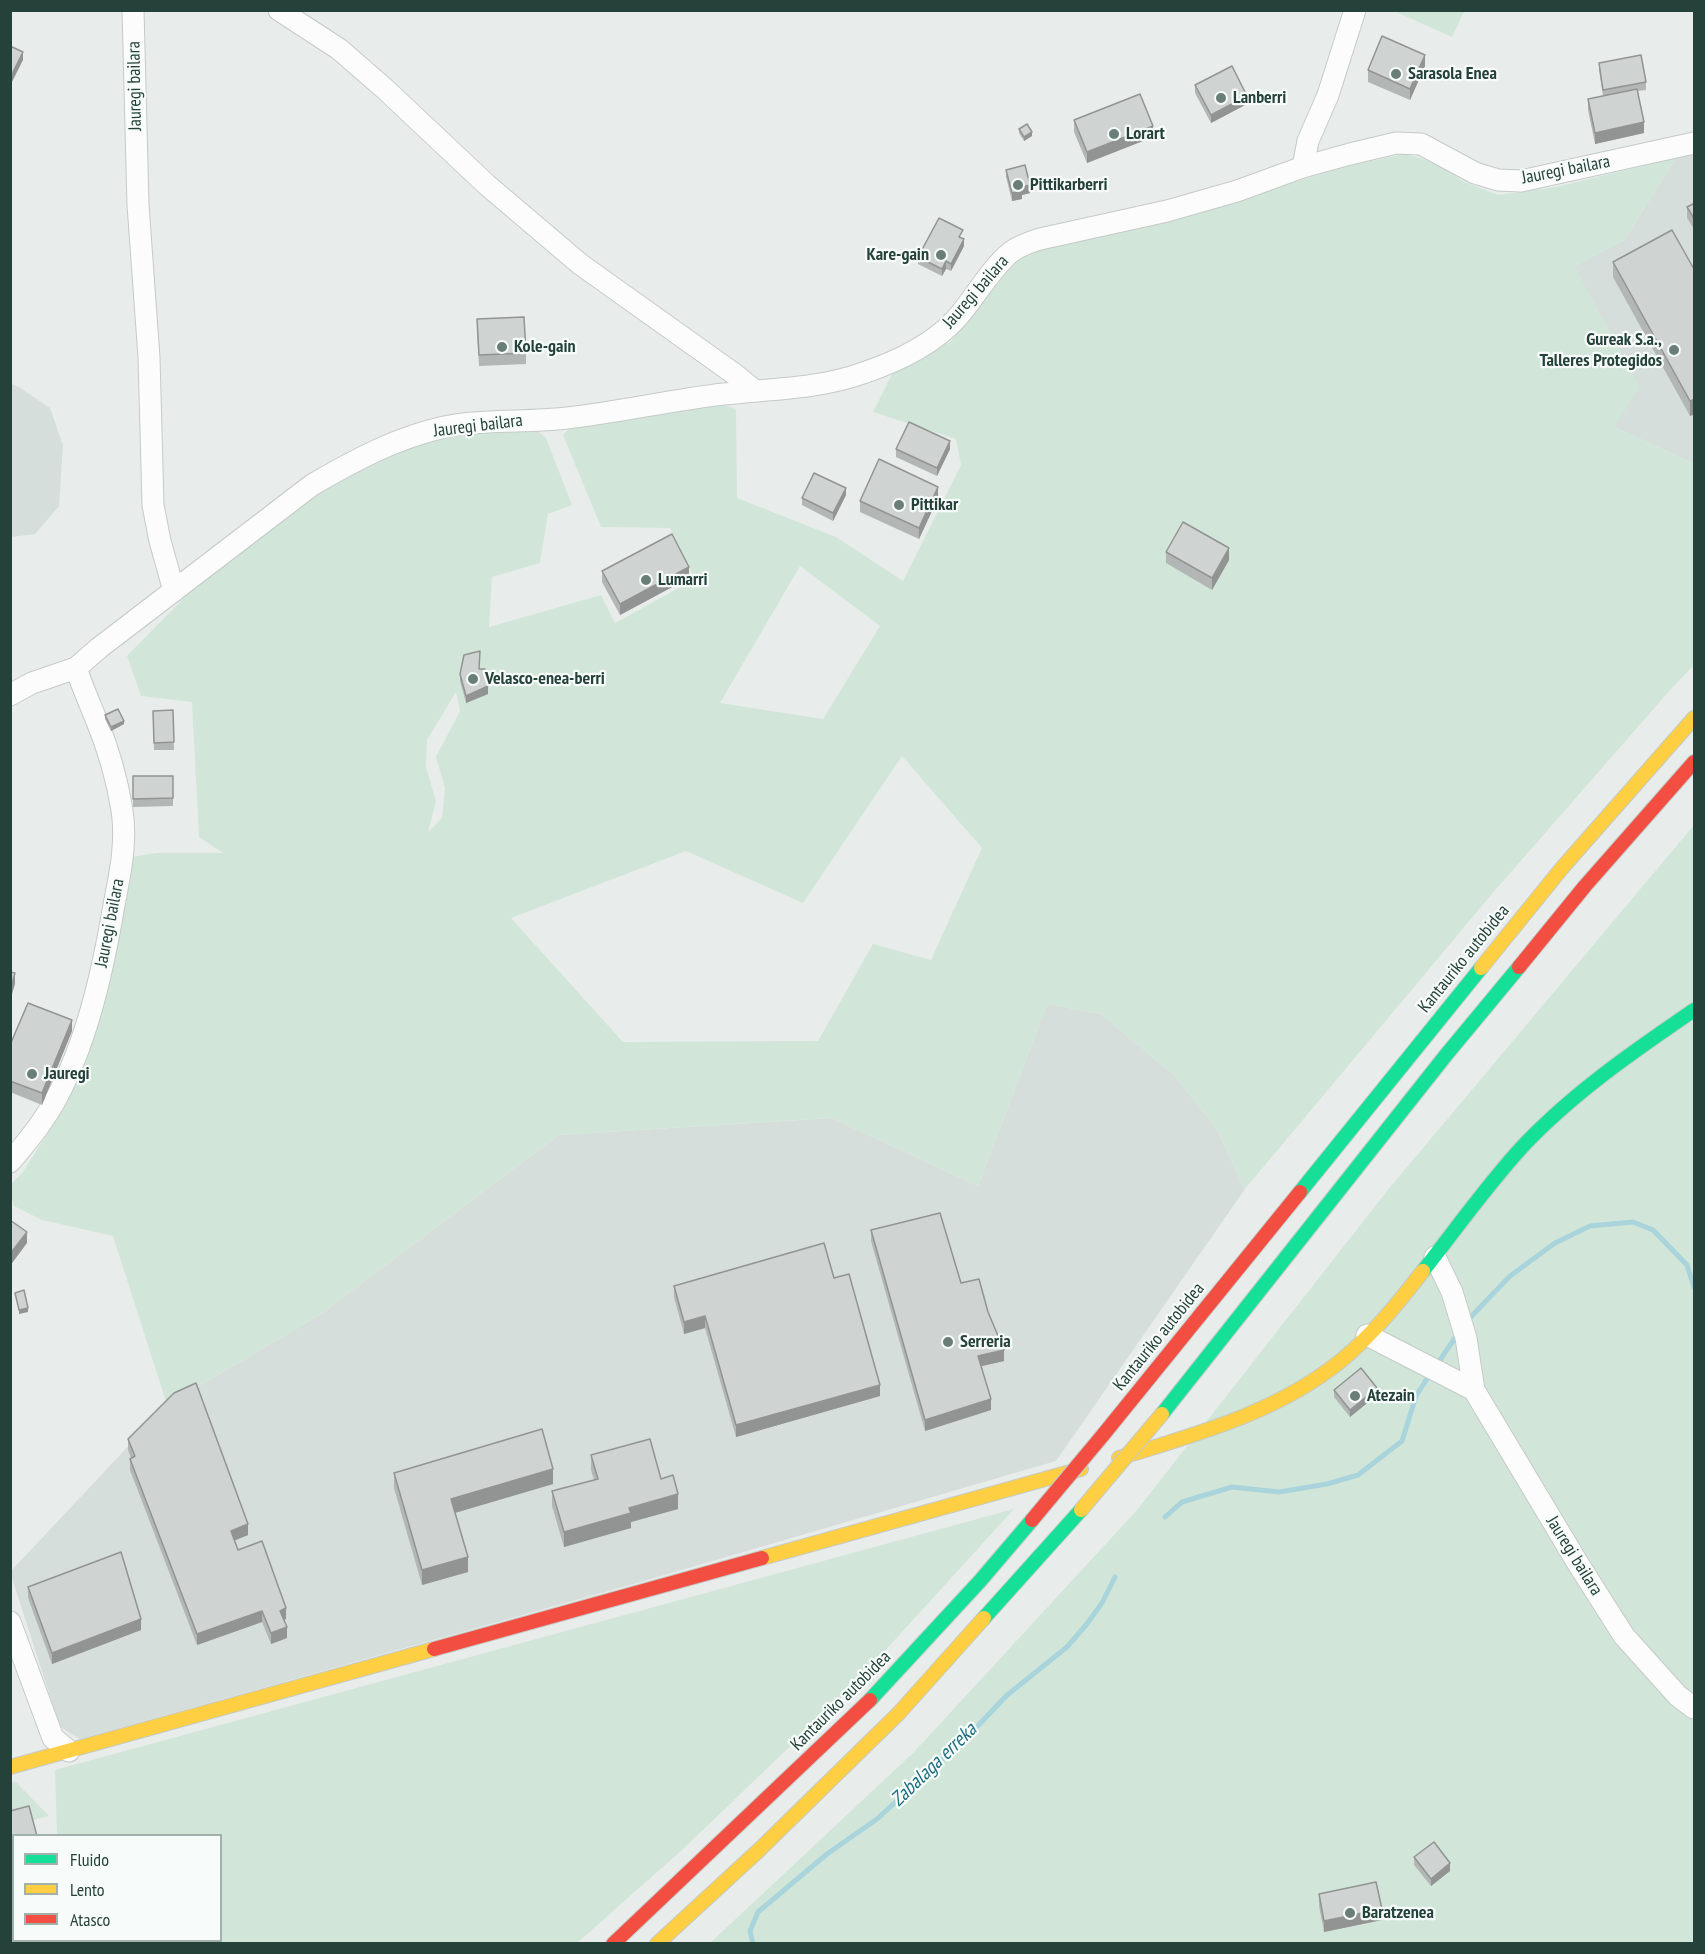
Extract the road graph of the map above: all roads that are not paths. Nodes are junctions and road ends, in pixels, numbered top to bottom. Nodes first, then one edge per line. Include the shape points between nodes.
1 (133, 10) edge
2 (279, 10) edge
3 (1355, 10) edge
4 (1695, 143) edge
5 (1304, 167) junction
6 (756, 391) junction
7 (174, 591) junction
8 (76, 668) junction
9 (10, 695) edge
10 (1695, 718) edge
11 (1695, 762) edge
12 (1695, 1010) edge
13 (10, 1162) edge
14 (1435, 1257) junction
15 (1367, 1335) junction
16 (1474, 1390) junction
17 (10, 1622) edge
18 (1695, 1707) edge
19 (69, 1751) junction
20 (10, 1767) edge
21 (613, 1944) edge
22 (657, 1944) edge

1 - 7 street, Jauregi bailara via 153,505
2 - 6 street via 339,49 580,264
3 - 5 street via 1308,141
4 - 5 street, Jauregi bailara via 1521,181 1498,180 1476,173 1420,144 1396,143
5 - 6 street, Jauregi bailara via 1167,211 1022,245 1000,263 955,321 908,354 828,382
6 - 7 street, Jauregi bailara via 566,418 461,424 425,432 347,465 312,486
7 - 8 street, Jauregi bailara
8 - 9 street, Jauregi bailara
8 - 13 street, Jauregi bailara via 117,785 124,830 122,860 105,956 87,1023 62,1086 42,1122
10 - 21 main road, Kantauriko autobidea, bridge via 1562,868 980,1581 876,1694
11 - 22 main road, bridge via 1585,886 1460,1037 1162,1414 1081,1510 898,1713
12 - 14 main road via 1561,1109 1503,1168
14 - 15 main road
14 - 16 street, Jauregi bailara via 1452,1292 1466,1338
15 - 16 street
15 - 19 main road via 1319,1376 1210,1430
16 - 18 street, Jauregi bailara via 1624,1636 1678,1696
17 - 19 street via 53,1738
19 - 20 main road

